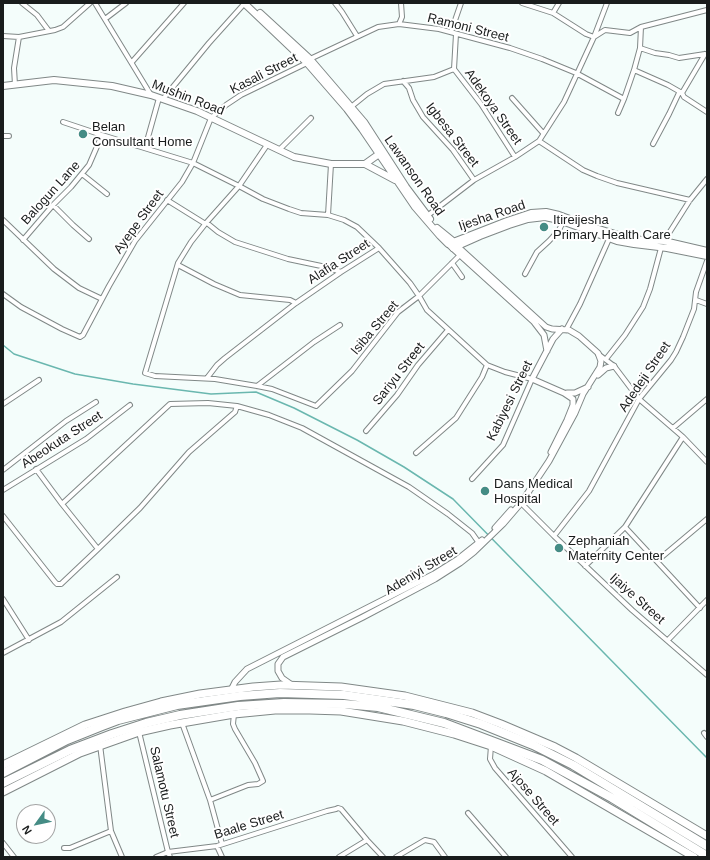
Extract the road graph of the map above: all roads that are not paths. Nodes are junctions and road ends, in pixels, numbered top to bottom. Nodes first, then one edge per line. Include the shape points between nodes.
1 (22, 3) edge
2 (90, 3) edge
3 (95, 3) edge
4 (126, 3) edge
5 (184, 3) edge
6 (246, 3) edge
7 (335, 3) edge
8 (401, 3) edge
9 (461, 3) edge
10 (522, 3) edge
11 (559, 3) edge
12 (607, 3) edge
13 (707, 10) edge
14 (553, 13) junction
15 (105, 19) junction
16 (399, 24) junction
17 (642, 27) junction
18 (49, 31) junction
19 (450, 32) junction
20 (456, 34) junction
21 (3, 36) edge
22 (357, 36) junction
23 (19, 37) junction
24 (594, 37) junction
25 (640, 48) junction
26 (706, 54) edge
27 (308, 61) junction
28 (132, 62) junction
29 (454, 69) junction
30 (634, 70) junction
31 (576, 73) junction
32 (403, 80) junction
33 (15, 85) junction
34 (3, 86) edge
35 (682, 93) junction
36 (151, 95) junction
37 (512, 98) dead end
38 (161, 99) junction
39 (624, 99) junction
40 (351, 107) junction
41 (707, 112) edge
42 (618, 113) dead end
43 (211, 118) junction
44 (311, 118) dead end
45 (63, 122) dead end
46 (543, 133) junction
47 (102, 135) junction
48 (3, 136) edge
49 (9, 136) dead end
50 (539, 141) junction
51 (653, 144) dead end
52 (267, 145) junction
53 (145, 148) junction
54 (278, 150) junction
55 (379, 154) junction
56 (515, 156) junction
57 (194, 163) junction
58 (331, 164) junction
59 (365, 164) junction
60 (82, 174) junction
61 (707, 179) edge
62 (474, 180) junction
63 (397, 181) junction
64 (239, 186) junction
65 (107, 194) dead end
66 (167, 200) junction
67 (690, 200) junction
68 (53, 205) junction
69 (328, 215) junction
70 (427, 216) junction
71 (3, 220) edge
72 (563, 222) junction
73 (206, 223) junction
74 (508, 223) junction
75 (89, 239) dead end
76 (609, 239) junction
77 (23, 240) junction
78 (664, 241) junction
79 (450, 242) junction
80 (455, 247) junction
81 (380, 248) junction
82 (661, 248) junction
83 (707, 251) edge
84 (460, 255) junction
85 (707, 256) edge
86 (707, 261) edge
87 (452, 263) junction
88 (178, 265) junction
89 (341, 272) junction
90 (525, 274) dead end
91 (462, 277) dead end
92 (3, 294) edge
93 (419, 296) junction
94 (102, 299) junction
95 (696, 300) junction
96 (296, 303) junction
97 (707, 304) edge
98 (340, 325) dead end
99 (564, 329) junction
100 (448, 330) junction
101 (547, 352) junction
102 (598, 353) junction
103 (606, 360) junction
104 (487, 365) junction
105 (614, 366) junction
106 (207, 378) junction
107 (532, 379) junction
108 (39, 380) dead end
109 (593, 380) junction
110 (257, 386) junction
111 (588, 386) junction
112 (564, 393) junction
113 (640, 399) junction
114 (707, 399) edge
115 (96, 402) dead end
116 (3, 404) edge
117 (130, 405) dead end
118 (237, 406) junction
119 (673, 428) junction
120 (366, 431) dead end
121 (683, 437) junction
122 (416, 453) dead end
123 (707, 460) edge
124 (36, 469) junction
125 (3, 470) edge
126 (472, 479) dead end
127 (3, 490) edge
128 (521, 503) junction
129 (62, 504) junction
130 (3, 516) edge
131 (707, 519) edge
132 (502, 523) junction
133 (625, 527) junction
134 (554, 536) junction
135 (481, 543) junction
136 (98, 549) junction
137 (657, 561) junction
138 (585, 566) junction
139 (117, 578) dead end
140 (3, 599) edge
141 (707, 600) edge
142 (700, 608) junction
143 (29, 640) junction
144 (668, 640) junction
145 (3, 653) edge
146 (706, 672) edge
147 (293, 685) junction
148 (231, 690) junction
149 (234, 714) junction
150 (182, 723) junction
151 (140, 732) junction
152 (100, 745) junction
153 (491, 746) junction
154 (3, 765) edge
155 (3, 773) edge
156 (3, 783) edge
157 (3, 792) edge
158 (210, 800) junction
159 (468, 813) dead end
160 (111, 831) junction
161 (707, 836) edge
162 (367, 840) junction
163 (3, 843) edge
164 (219, 845) junction
165 (707, 846) edge
166 (64, 848) dead end
167 (168, 852) junction
168 (707, 856) edge
169 (14, 857) edge
170 (122, 857) edge
171 (156, 857) edge
172 (170, 857) edge
173 (222, 857) edge
174 (339, 857) edge
175 (383, 857) edge
176 (396, 857) edge
177 (445, 857) edge
178 (506, 857) edge
179 (572, 857) edge
180 (694, 857) edge

1 - 18 street via 37,15
2 - 18 street via 63,27
3 - 15 street
4 - 15 street
5 - 28 street
6 - 27 main road, Lawanson Road
6 - 38 street
7 - 22 street
8 - 16 street via 402,17
9 - 19 street
10 - 14 street
11 - 14 street
12 - 24 street
13 - 17 street
14 - 24 street
15 - 28 street
16 - 19 street, Ramoni Street
16 - 22 street, Ramoni Street via 378,26
17 - 24 street via 630,33 605,30
17 - 25 street
18 - 23 street
19 - 20 street, Ramoni Street
20 - 29 street
20 - 31 street, Ramoni Street via 526,54
21 - 23 street
22 - 27 street, Ramoni Street
23 - 33 street via 14,68
24 - 31 street
25 - 26 street via 679,58
25 - 30 street
26 - 35 street
27 - 40 main road, Lawanson Road
27 - 43 street, Kasali Street via 241,95
27 - 55 main road, Lawanson Road
28 - 36 street
29 - 32 street via 434,77
29 - 56 street, Adekoya Street via 481,104
30 - 35 street
30 - 39 street
31 - 39 street, Ramoni Street
31 - 46 street via 564,102
32 - 40 street via 384,84
32 - 62 street, Igbesa Street via 423,117 453,150
33 - 34 main road, Mushin Road
33 - 36 main road, Mushin Road via 37,81 72,81 112,86
35 - 41 street
35 - 51 street via 679,93
36 - 38 main road, Mushin Road
37 - 46 street
38 - 43 main road, Mushin Road
38 - 53 street
39 - 42 street
40 - 70 main road, Lawanson Road via 364,122
43 - 52 main road, Mushin Road
43 - 57 street, Ayepe Street
44 - 54 street
45 - 47 street, Alafia Street
46 - 50 street
47 - 53 street, Alafia Street
47 - 60 street, Balogun Lane via 89,165
48 - 49 street
50 - 56 street
50 - 67 street via 583,170 597,176
52 - 54 main road, Mushin Road
52 - 64 street
53 - 57 street, Alafia Street
54 - 58 main road, Mushin Road via 294,157
55 - 59 main road
55 - 63 main road, Lawanson Road
56 - 62 street
57 - 64 street, Alafia Street
57 - 66 street, Ayepe Street
58 - 59 main road, Mushin Road
58 - 69 street
59 - 63 main road
60 - 65 street
60 - 68 street, Balogun Lane
61 - 67 street
62 - 70 street
63 - 79 main road, Lawanson Road via 436,232
64 - 69 street, Alafia Street via 263,199 301,213
64 - 73 street
66 - 73 street
66 - 94 street, Ayepe Street via 135,241
67 - 78 street
68 - 75 street
68 - 77 street, Balogun Lane
69 - 81 street, Alafia Street via 357,226
70 - 79 main road, Lawanson Road
71 - 77 street
72 - 74 main road, Ijesha Road via 540,217
72 - 76 main road, Ijesha Road
72 - 90 street via 550,241 537,252
73 - 88 street
73 - 89 street via 235,242 288,260
74 - 78 main road, Ijesha Road via 535,212 550,212 628,238
74 - 79 main road, Ijesha Road
74 - 80 main road, Ijesha Road
76 - 82 main road, Ijesha Road
76 - 99 street via 580,304
77 - 94 street via 79,288
78 - 83 main road, Ijesha Road
79 - 80 street, Lawanson Road
80 - 84 street
80 - 99 street, Lawanson Road via 546,327
81 - 89 street, Alafia Street
81 - 93 street
82 - 85 main road, Ijesha Road
82 - 103 street via 643,307
84 - 87 street, Isiba Street
84 - 101 street via 534,322 544,335
86 - 95 street, Adedeji Street via 696,292
87 - 91 street
87 - 93 street, Isiba Street
88 - 96 street via 240,295 290,300
88 - 106 street via 146,373 155,376
89 - 96 street, Alafia Street
92 - 94 street, Ayepe Street via 34,315 80,337
93 - 100 street via 427,310
93 - 110 street, Isiba Street via 398,312 352,371 316,406
95 - 97 street
95 - 113 street, Adedeji Street via 676,352
96 - 106 street, Alafia Street via 225,358
98 - 110 street
99 - 101 street, Kabiyesi Street via 553,339
99 - 102 street, Lawanson Road via 572,331
100 - 104 street
100 - 120 street, Sariyu Street
101 - 107 street, Kabiyesi Street
102 - 103 street
102 - 109 street, Adeniyi Street via 601,364
103 - 105 street
104 - 107 street
104 - 122 street via 456,418
105 - 109 street via 601,371
105 - 113 street
106 - 110 street
107 - 112 street
107 - 126 street, Kabiyesi Street via 503,445
108 - 116 street
109 - 111 street, Adeniyi Street
111 - 112 street via 573,394
111 - 128 street, Adeniyi Street via 552,456
112 - 132 street, Adeniyi Street via 572,397 574,402 564,426 546,461
113 - 119 street
113 - 134 street, Adedeji Street via 589,491
114 - 119 street
115 - 125 street via 66,421
117 - 124 street, Abeokuta Street via 86,440
118 - 129 street via 208,403 170,404
118 - 135 street via 302,428 409,487 448,514
118 - 136 street via 235,412 181,460 140,508
119 - 121 street
121 - 123 street
121 - 133 street
124 - 127 street, Abeokuta Street
124 - 129 street
128 - 132 street, Adeniyi Street
128 - 134 street, Ijaiye Street
129 - 136 street
130 - 136 street via 57,584 64,581
131 - 137 street
132 - 135 street, Adeniyi Street
133 - 137 street
133 - 138 street
134 - 138 street, Ijaiye Street
135 - 147 street, Adeniyi Street via 460,563 435,579 283,657 278,664 278,671 282,678
135 - 148 street, Adeniyi Street via 434,574 247,670
137 - 142 street
138 - 144 street, Ijaiye Street
139 - 143 street via 61,622
140 - 143 street
141 - 142 street
142 - 144 street
143 - 145 street
144 - 146 street, Ijaiye Street
147 - 148 main road
147 - 161 main road via 341,687 404,696 494,722 576,758
148 - 154 main road via 177,699 85,725
149 - 150 main road
149 - 153 main road via 274,710 341,711 403,721
149 - 158 street via 233,724 263,781
150 - 151 main road
150 - 158 street
151 - 152 main road
151 - 167 street, Salamotu Street
152 - 157 main road
152 - 160 street
153 - 179 street, Ajose Street via 490,760 495,768
153 - 180 main road via 546,771
155 - 165 highway via 67,740 102,726 177,705 280,693 344,695 414,705 446,713 533,745 573,765
156 - 168 highway via 70,750 146,723 180,715 284,702 378,707 444,723 542,760 612,798
158 - 164 street
159 - 178 street
160 - 166 street via 70,848
160 - 170 street
162 - 164 street, Baale Street via 338,808
162 - 174 street
162 - 175 street
163 - 169 street
164 - 167 street, Baale Street
164 - 173 street
167 - 171 street, Baale Street
167 - 172 street, Salamotu Street
176 - 177 street via 425,840 434,842

